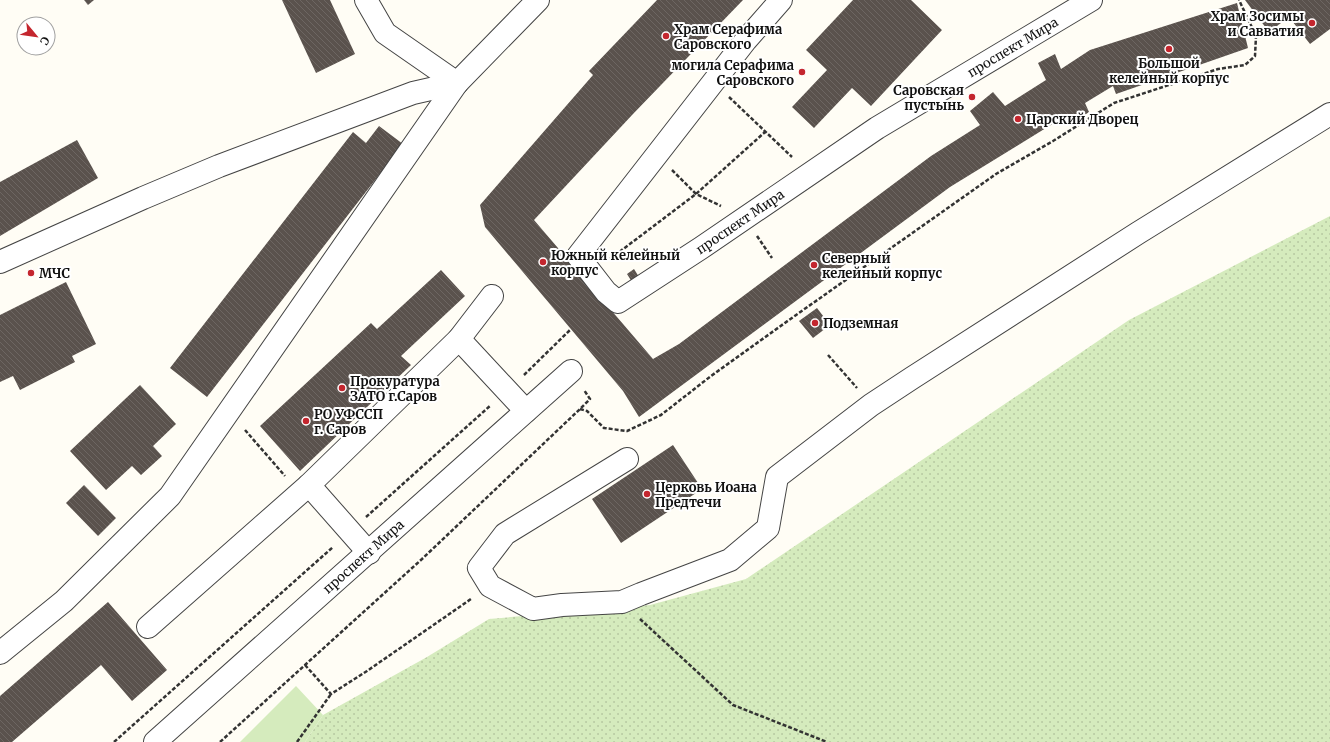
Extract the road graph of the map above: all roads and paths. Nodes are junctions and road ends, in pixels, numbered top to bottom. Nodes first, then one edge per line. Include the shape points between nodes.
1 (366, 0) edge
2 (538, 0) edge
3 (781, 0) edge
4 (1091, 0) edge
5 (1239, 0) edge
6 (713, 82) junction
7 (457, 83) junction
8 (1330, 114) edge
9 (765, 132) junction
10 (656, 154) junction
11 (809, 174) junction
12 (696, 194) junction
13 (746, 218) junction
14 (772, 258) dead end
15 (0, 262) edge
16 (606, 292) junction
17 (492, 296) dead end
18 (570, 329) dead end
19 (459, 339) junction
20 (551, 348) dead end
21 (828, 356) dead end
22 (571, 371) dead end
23 (590, 398) dead end
24 (871, 405) junction
25 (580, 409) junction
26 (526, 411) junction
27 (228, 412) junction
28 (627, 459) dead end
29 (305, 489) junction
30 (369, 553) junction
31 (475, 596) dead end
32 (622, 602) junction
33 (148, 627) dead end
34 (0, 653) edge
35 (305, 665) junction
36 (331, 694) junction
37 (155, 742) edge
38 (220, 742) edge
39 (298, 742) edge
40 (827, 742) edge

1 - 7 street via 385,33
2 - 7 street
3 - 6 street, проспект Мира
4 - 11 street, проспект Мира via 877,128
5 - 25 path via 1256,36 1255,56 1245,64 1218,69 1114,103 996,174 788,320 661,415 628,431 604,428 587,411
6 - 9 path
6 - 10 street, проспект Мира
7 - 15 street via 413,93 219,166
7 - 27 street
8 - 24 street via 1138,233
9 - 11 path
9 - 12 path
10 - 12 path
10 - 16 street, проспект Мира via 578,256
11 - 13 street, проспект Мира
12 - 13 path
12 - 16 path via 600,266
13 - 14 path
13 - 16 street, проспект Мира via 618,302
17 - 19 street
18 - 20 path
19 - 26 street
19 - 29 street
21 - 24 path
22 - 26 street, проспект Мира
23 - 25 path
24 - 32 street via 777,477 768,528 730,560
25 - 35 path via 422,559
26 - 30 street, проспект Мира
27 - 29 path
27 - 34 street via 170,496 64,601
28 - 32 street via 505,534 479,568 490,586 533,609
29 - 30 street
29 - 33 street
30 - 37 street, проспект Мира
31 - 36 path
32 - 40 path via 733,705
35 - 36 path
35 - 38 path
36 - 39 path

